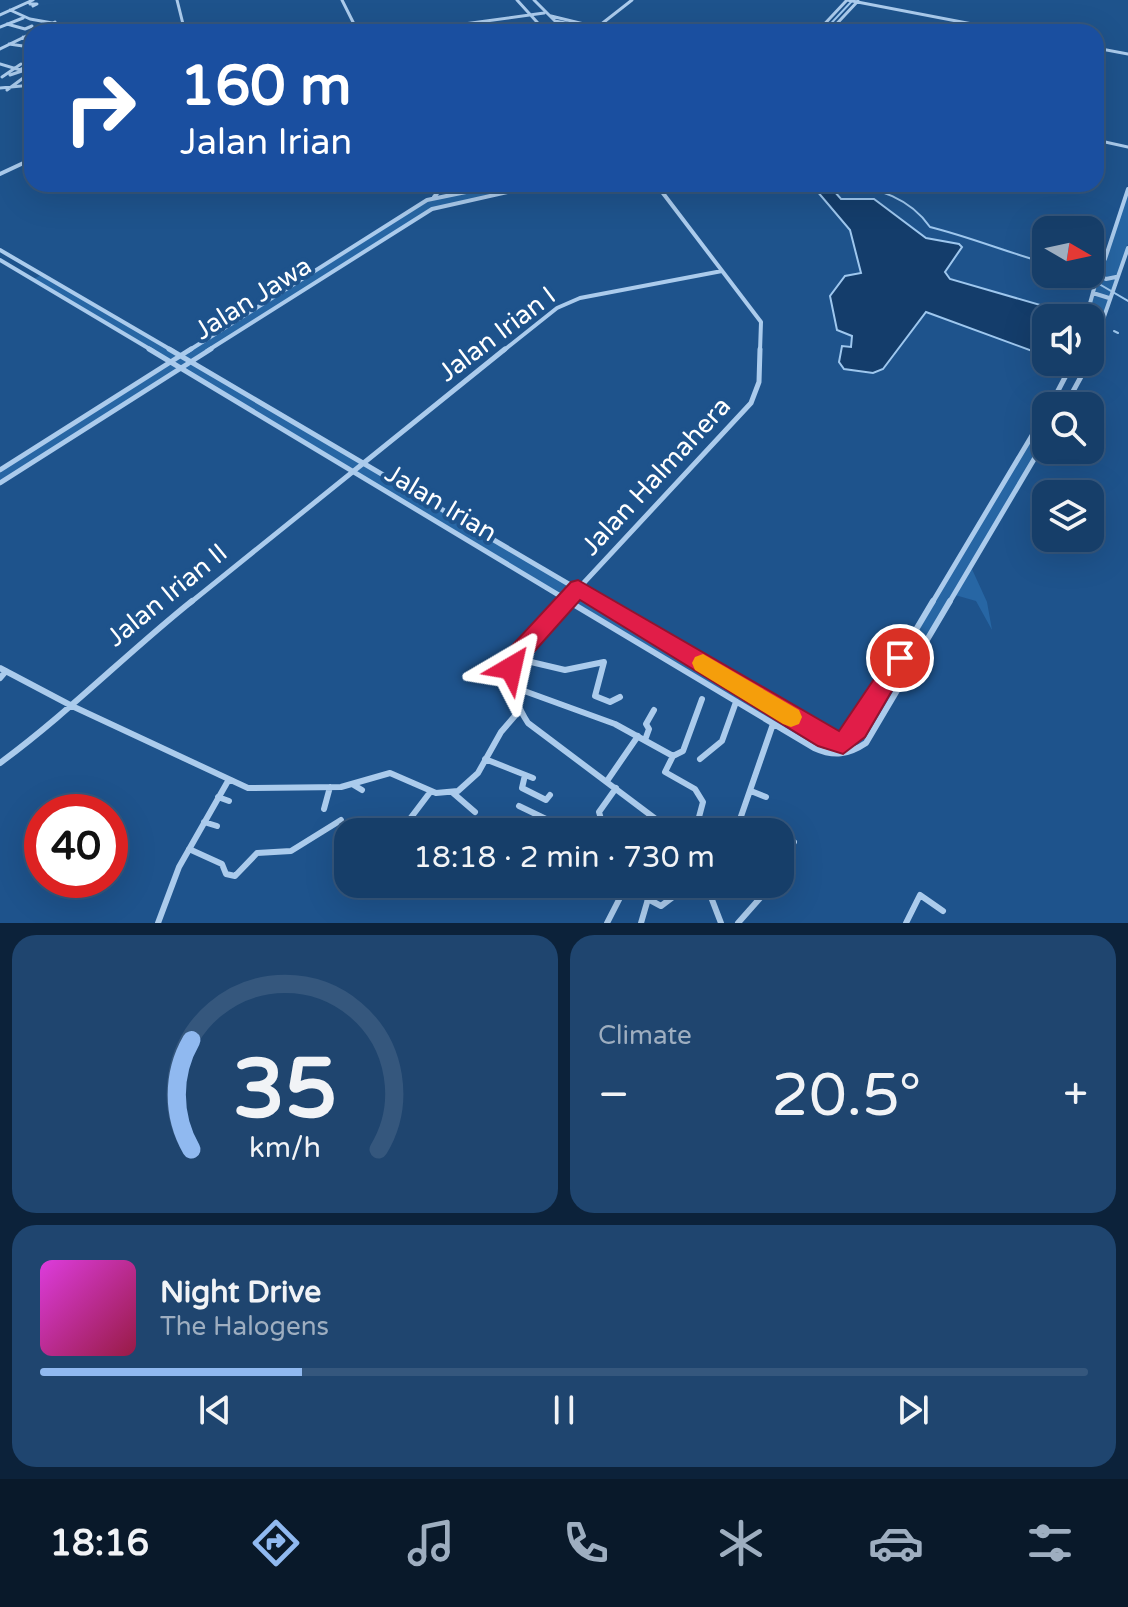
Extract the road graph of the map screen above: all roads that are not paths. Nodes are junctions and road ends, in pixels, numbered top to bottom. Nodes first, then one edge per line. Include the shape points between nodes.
1 (177, 0) edge
2 (342, 0) edge
3 (517, 0) edge
4 (534, 0) edge
5 (632, 0) edge
6 (28, 1) edge
7 (852, 1) edge
8 (33, 6) dead end
9 (10, 10) junction
10 (544, 12) junction
11 (529, 14) junction
12 (0, 15) edge
13 (24, 17) junction
14 (56, 22) junction
15 (7, 24) junction
16 (51, 24) edge
17 (62, 24) edge
18 (183, 24) edge
19 (354, 24) edge
20 (460, 24) edge
21 (537, 24) edge
22 (574, 24) edge
23 (601, 24) edge
24 (826, 24) edge
25 (835, 24) edge
26 (969, 24) edge
27 (0, 27) edge
28 (24, 29) edge
29 (22, 37) edge
30 (8, 42) junction
31 (23, 46) dead end
32 (0, 49) edge
33 (1104, 50) edge
34 (1128, 54) edge
35 (0, 64) edge
36 (21, 64) dead end
37 (12, 72) junction
38 (24, 72) edge
39 (24, 75) edge
40 (2, 77) dead end
41 (24, 87) edge
42 (0, 88) edge
43 (7, 90) junction
44 (1104, 141) edge
45 (1128, 146) edge
46 (24, 163) edge
47 (0, 174) edge
48 (1128, 189) edge
49 (438, 192) edge
50 (447, 192) edge
51 (457, 192) edge
52 (504, 192) edge
53 (662, 192) edge
54 (451, 193) junction
55 (434, 198) junction
56 (1128, 248) edge
57 (0, 250) edge
58 (0, 260) edge
59 (1104, 261) edge
60 (722, 271) junction
61 (43, 274) junction
62 (1117, 277) junction
63 (1104, 278) edge
64 (32, 280) junction
65 (295, 285) junction
66 (1094, 288) edge
67 (303, 291) junction
68 (1093, 293) junction
69 (1111, 294) junction
70 (1090, 304) edge
71 (1104, 313) edge
72 (181, 356) junction
73 (171, 362) junction
74 (190, 362) junction
75 (181, 368) junction
76 (1032, 435) edge
77 (363, 463) junction
78 (1032, 463) edge
79 (0, 470) edge
80 (351, 473) junction
81 (0, 483) edge
82 (995, 497) junction
83 (1008, 503) junction
84 (578, 588) junction
85 (566, 602) junction
86 (514, 658) junction
87 (3, 670) edge
88 (0, 678) edge
89 (515, 688) junction
90 (620, 697) dead end
91 (702, 699) dead end
92 (736, 702) junction
93 (72, 706) junction
94 (520, 710) junction
95 (654, 710) dead end
96 (773, 724) junction
97 (852, 736) junction
98 (641, 738) junction
99 (827, 738) junction
100 (866, 743) junction
101 (822, 752) junction
102 (673, 756) junction
103 (485, 759) junction
104 (700, 759) dead end
105 (0, 763) edge
106 (228, 781) junction
107 (607, 781) junction
108 (352, 784) junction
109 (330, 787) junction
110 (616, 788) junction
111 (362, 790) dead end
112 (431, 791) junction
113 (751, 791) junction
114 (453, 793) junction
115 (550, 795) dead end
116 (218, 797) junction
117 (766, 797) dead end
118 (229, 801) dead end
119 (519, 806) dead end
120 (324, 809) dead end
121 (475, 812) dead end
122 (411, 818) edge
123 (544, 818) edge
124 (601, 818) edge
125 (655, 818) edge
126 (699, 818) edge
127 (741, 818) edge
128 (204, 822) junction
129 (334, 824) edge
130 (217, 826) dead end
131 (189, 849) junction
132 (672, 898) edge
133 (711, 898) edge
134 (760, 898) edge
135 (648, 899) junction
136 (943, 911) dead end
137 (158, 923) edge
138 (607, 923) edge
139 (641, 923) edge
140 (721, 923) edge
141 (738, 923) edge
142 (906, 923) edge

1 - 18 street
2 - 19 street
3 - 11 street
4 - 10 street
5 - 23 street
6 - 8 street via 37,4
6 - 9 street
7 - 24 street
7 - 25 street
7 - 26 street
9 - 12 street
9 - 13 street
10 - 11 street
10 - 22 street
11 - 20 street
11 - 21 street
13 - 14 street
13 - 15 street
14 - 16 street
14 - 17 street
15 - 27 street
15 - 28 street
29 - 30 street
30 - 31 street
30 - 32 street
33 - 34 street
35 - 37 street
36 - 37 street
37 - 38 street
37 - 40 street
39 - 43 street
41 - 43 street
42 - 43 street
44 - 45 street
46 - 47 street
48 - 59 street
49 - 55 street
50 - 54 street
51 - 54 street, Jalan Jawa
52 - 67 street, Jalan Jawa via 440,205
53 - 60 street, Jalan Halmahera
54 - 55 street, Jalan Jawa
55 - 65 street, Jalan Jawa
56 - 62 street
57 - 61 street, Jalan Irian
58 - 64 street, Jalan Irian
60 - 77 street, Jalan Irian I via 567,303
60 - 84 street, Jalan Halmahera via 761,322 757,395
61 - 64 street
61 - 72 street, Jalan Irian
62 - 63 street
62 - 69 street
64 - 73 street, Jalan Irian
65 - 67 street
65 - 72 street, Jalan Jawa
66 - 68 street
67 - 74 street, Jalan Jawa
68 - 69 street
68 - 70 street
69 - 71 street
72 - 73 street, Jalan Jawa
72 - 74 street, Jalan Irian
73 - 75 street, Jalan Irian
73 - 79 street, Jalan Jawa
74 - 75 street, Jalan Jawa
74 - 77 street, Jalan Irian
75 - 80 street, Jalan Irian
75 - 81 street, Jalan Jawa
76 - 82 street
77 - 80 street, Jalan Irian II
77 - 84 street, Jalan Irian
78 - 83 street
80 - 85 street, Jalan Irian
80 - 93 street, Jalan Irian II via 121,658
82 - 83 street
82 - 97 street
83 - 100 street
84 - 85 street, Jalan Halmahera
84 - 99 street, Jalan Irian
85 - 86 street, Jalan Halmahera
85 - 92 street, Jalan Irian
86 - 89 street
86 - 90 street via 569,670 604,662 595,696 610,702
87 - 88 street
87 - 93 street
89 - 94 street
89 - 98 street
91 - 102 street via 683,751
92 - 96 street, Jalan Irian
92 - 104 street via 722,741
93 - 105 street, Jalan Irian II
93 - 106 street
94 - 103 street
94 - 107 street via 537,731
95 - 98 street
96 - 101 street, Jalan Irian
96 - 113 street
97 - 99 street via 843,743
97 - 100 street via 856,746
98 - 102 street
98 - 107 street
99 - 101 street via 830,749
100 - 101 street via 846,755
102 - 126 street via 665,772 695,789 703,802
103 - 114 street via 470,784
103 - 115 street via 529,777 522,788 546,800
106 - 109 street via 248,788
106 - 116 street
107 - 110 street
108 - 109 street
108 - 111 street
108 - 112 street via 393,773
109 - 120 street
110 - 124 street via 599,812
110 - 125 street
112 - 114 street
112 - 122 street
113 - 117 street
113 - 127 street
114 - 121 street
116 - 118 street
116 - 128 street
119 - 123 street
128 - 130 street
128 - 131 street
129 - 131 street via 291,851 257,853 235,876
131 - 137 street
132 - 135 street via 661,906
133 - 140 street
134 - 141 street
135 - 138 street via 626,886
135 - 139 street
136 - 142 street via 920,895

